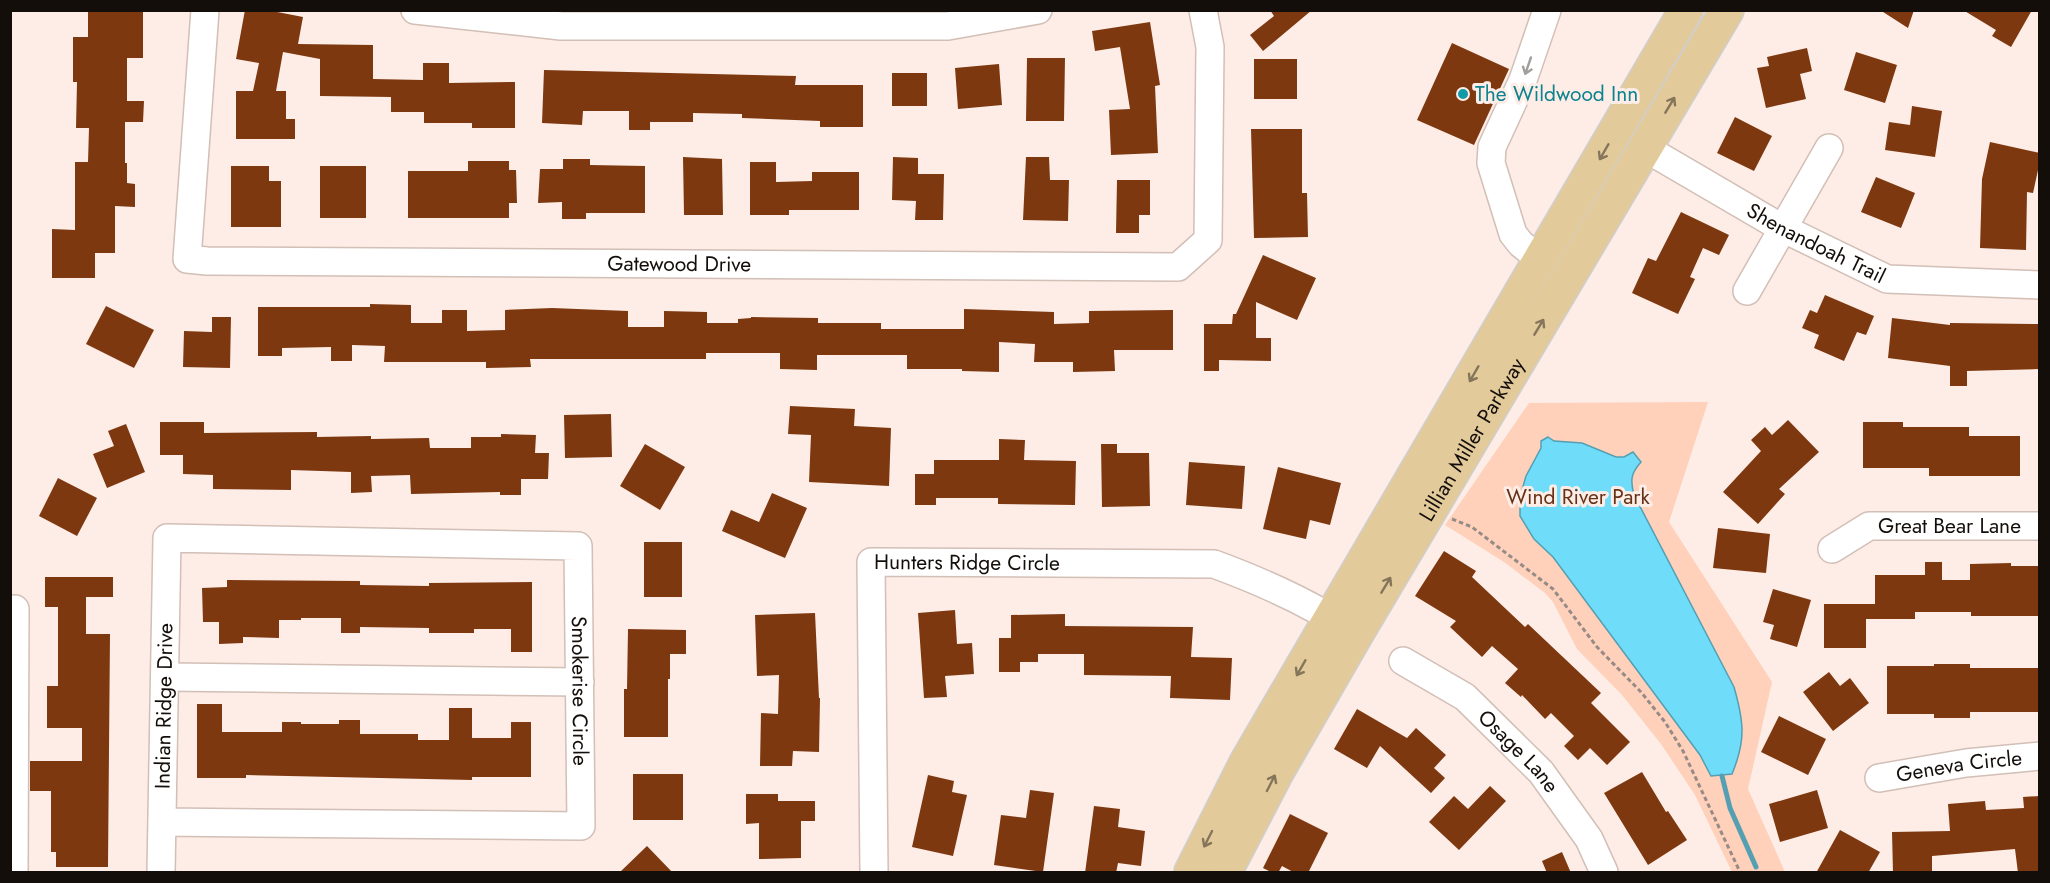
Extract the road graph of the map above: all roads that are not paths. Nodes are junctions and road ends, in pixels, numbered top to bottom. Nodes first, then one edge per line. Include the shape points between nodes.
1 (205, 10) edge
2 (415, 10) edge
3 (1038, 10) edge
4 (1203, 10) edge
5 (1547, 10) edge
6 (1686, 10) edge
7 (1727, 10) edge
8 (1645, 148) junction
9 (1829, 148) dead end
10 (1782, 228) junction
11 (1540, 260) junction
12 (2040, 285) edge
13 (1747, 291) dead end
14 (2040, 526) edge
15 (167, 538) joint
16 (1832, 549) dead end
17 (15, 609) dead end
18 (1343, 626) junction
19 (1404, 661) dead end
20 (165, 677) junction
21 (580, 682) junction
22 (2040, 756) edge
23 (1879, 778) dead end
24 (162, 822) junction
25 (14, 873) edge
26 (161, 873) edge
27 (874, 873) edge
28 (1191, 873) edge
29 (1225, 873) edge
30 (1604, 873) edge

1 - 4 street, Gatewood Drive via 187,259 1178,267 1208,240 1210,47
2 - 3 street via 561,26 948,26
5 -> 11 street via 1491,155 1513,234
6 -> 11 main road, Lillian Miller Parkway
8 -> 7 main road, Lillian Miller Parkway
8 - 10 street, Shenandoah Trail
18 -> 8 main road, Lillian Miller Parkway
9 - 10 street
10 - 12 street, Shenandoah Trail via 1887,279
10 - 13 street
11 -> 18 main road, Lillian Miller Parkway
14 - 16 street, Great Bear Lane via 1869,526
15 - 20 street, Indian Ridge Drive
15 - 21 street, Smokerise Circle via 578,546
17 - 25 street
18 - 27 street, Hunters Ridge Circle via 1256,580 1214,564 871,562
18 -> 28 main road, Lillian Miller Parkway via 1248,761
29 -> 18 main road, Lillian Miller Parkway via 1277,772
19 - 30 street, Osage Lane via 1465,697 1541,772 1589,839
20 - 21 street
20 - 24 street, Indian Ridge Drive
21 - 24 street, Smokerise Circle via 581,826
22 - 23 street, Geneva Circle via 1966,763
24 - 26 street, Indian Ridge Drive

